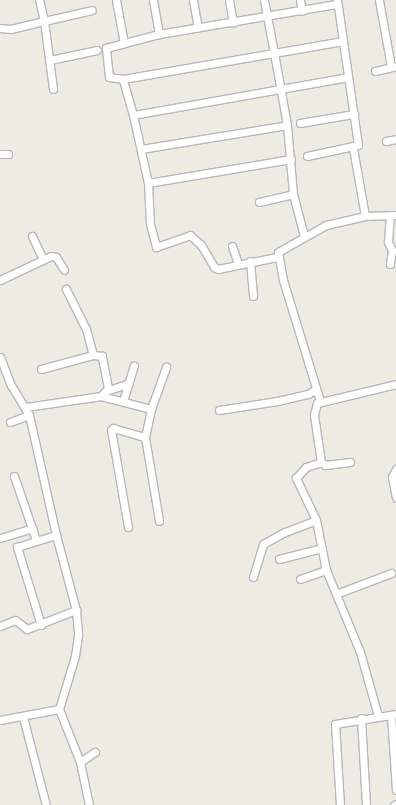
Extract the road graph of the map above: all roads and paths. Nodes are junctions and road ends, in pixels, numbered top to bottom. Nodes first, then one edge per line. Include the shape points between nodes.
1 (39, 0) edge
2 (116, 0) edge
3 (153, 0) edge
4 (193, 0) edge
5 (229, 0) edge
6 (264, 0) edge
7 (300, 0) edge
8 (379, 0) edge
9 (337, 2) edge
10 (92, 10) dead end
11 (302, 11) junction
12 (268, 17) junction
13 (44, 21) junction
14 (233, 23) junction
15 (0, 28) edge
16 (198, 28) junction
17 (159, 34) junction
18 (342, 42) junction
19 (124, 43) junction
20 (97, 50) dead end
21 (274, 53) junction
22 (50, 60) junction
23 (393, 67) edge
24 (376, 71) dead end
25 (348, 77) junction
26 (123, 79) junction
27 (279, 88) junction
28 (53, 89) dead end
29 (354, 114) junction
30 (133, 115) junction
31 (300, 123) dead end
32 (286, 125) junction
33 (396, 139) edge
34 (386, 141) dead end
35 (353, 148) dead end
36 (141, 149) junction
37 (0, 154) edge
38 (8, 154) dead end
39 (307, 156) dead end
40 (291, 159) junction
41 (148, 183) junction
42 (293, 194) junction
43 (259, 202) dead end
44 (365, 216) junction
45 (393, 216) edge
46 (32, 236) dead end
47 (304, 236) junction
48 (232, 246) dead end
49 (277, 257) junction
50 (43, 260) junction
51 (250, 261) junction
52 (238, 263) junction
53 (390, 264) dead end
54 (64, 270) dead end
55 (0, 280) edge
56 (66, 289) dead end
57 (253, 296) dead end
58 (93, 355) junction
59 (0, 356) edge
60 (134, 366) dead end
61 (166, 367) dead end
62 (42, 368) dead end
63 (129, 383) junction
64 (396, 384) edge
65 (316, 389) junction
66 (103, 394) junction
67 (320, 400) junction
68 (123, 401) junction
69 (26, 407) junction
70 (151, 409) junction
71 (219, 410) dead end
72 (29, 415) junction
73 (10, 422) dead end
74 (145, 437) junction
75 (321, 462) junction
76 (350, 462) dead end
77 (396, 469) edge
78 (14, 476) dead end
79 (396, 498) edge
80 (159, 520) dead end
81 (316, 520) junction
82 (128, 527) dead end
83 (32, 528) junction
84 (56, 535) junction
85 (0, 538) edge
86 (36, 540) junction
87 (322, 548) junction
88 (279, 559) dead end
89 (326, 570) junction
90 (390, 573) dead end
91 (253, 577) dead end
92 (300, 579) dead end
93 (336, 594) junction
94 (76, 610) junction
95 (41, 624) junction
96 (0, 626) edge
97 (59, 709) junction
98 (394, 715) edge
99 (378, 716) junction
100 (23, 717) junction
101 (361, 718) junction
102 (0, 720) edge
103 (95, 752) dead end
104 (80, 762) junction
105 (396, 790) edge
106 (46, 805) edge
107 (89, 805) edge
108 (340, 805) edge
109 (366, 805) edge

1 - 13 street
2 - 19 street
3 - 17 street
4 - 16 street
5 - 14 street
6 - 12 street
7 - 11 street
8 - 23 street
9 - 11 street
9 - 18 street
10 - 13 street
11 - 12 street
12 - 14 street
12 - 21 street
13 - 15 street via 11,29
13 - 22 street
14 - 16 street
16 - 17 street
17 - 19 street
18 - 21 street
18 - 25 street
19 - 26 street via 106,48 109,77
20 - 22 street
21 - 26 street
21 - 27 street
22 - 28 street
23 - 24 street
25 - 27 street
25 - 29 street
26 - 30 street
27 - 30 street
27 - 32 street
29 - 31 street
29 - 39 street via 358,145
30 - 36 street
32 - 36 street
32 - 40 street
33 - 34 street
35 - 44 street
36 - 41 street
37 - 38 street
40 - 41 street
40 - 42 street
41 - 52 street via 150,224 156,247 190,235 201,245 215,269
42 - 43 street
42 - 47 street
44 - 45 street
44 - 47 street via 326,225
45 - 53 street via 388,242 392,250
46 - 50 street
47 - 49 street via 280,250
48 - 52 street
49 - 51 street
49 - 65 street
50 - 54 street via 56,257
50 - 55 street
51 - 52 street
51 - 57 street
56 - 58 street via 86,329
58 - 62 street
58 - 66 street via 102,356 108,385
59 - 69 street via 11,385
60 - 63 street
61 - 70 street
63 - 66 street
63 - 68 street
64 - 67 street
65 - 67 street
65 - 71 street via 308,394 277,401
66 - 68 street
66 - 69 street
67 - 75 street via 315,404 314,416
68 - 70 street
69 - 72 street
70 - 74 street
72 - 73 street
72 - 84 street
74 - 80 street
74 - 82 street via 114,428 111,430
75 - 76 street via 325,465
75 - 81 street via 306,467 296,478
77 - 79 street via 392,477
78 - 83 street
81 - 87 street
81 - 91 street via 263,544
83 - 85 street
83 - 86 street
84 - 86 street
84 - 94 street
86 - 95 street via 16,547
87 - 88 street
87 - 89 street
89 - 92 street
89 - 93 street
90 - 93 street
93 - 99 street via 362,659
94 - 95 street
94 - 97 street via 76,649 72,671
95 - 96 street via 27,629 15,620
97 - 100 street
97 - 104 street
98 - 99 street
98 - 105 street
99 - 101 street
100 - 102 street
100 - 106 street
101 - 108 street via 335,724
101 - 109 street
103 - 104 street
104 - 107 street

